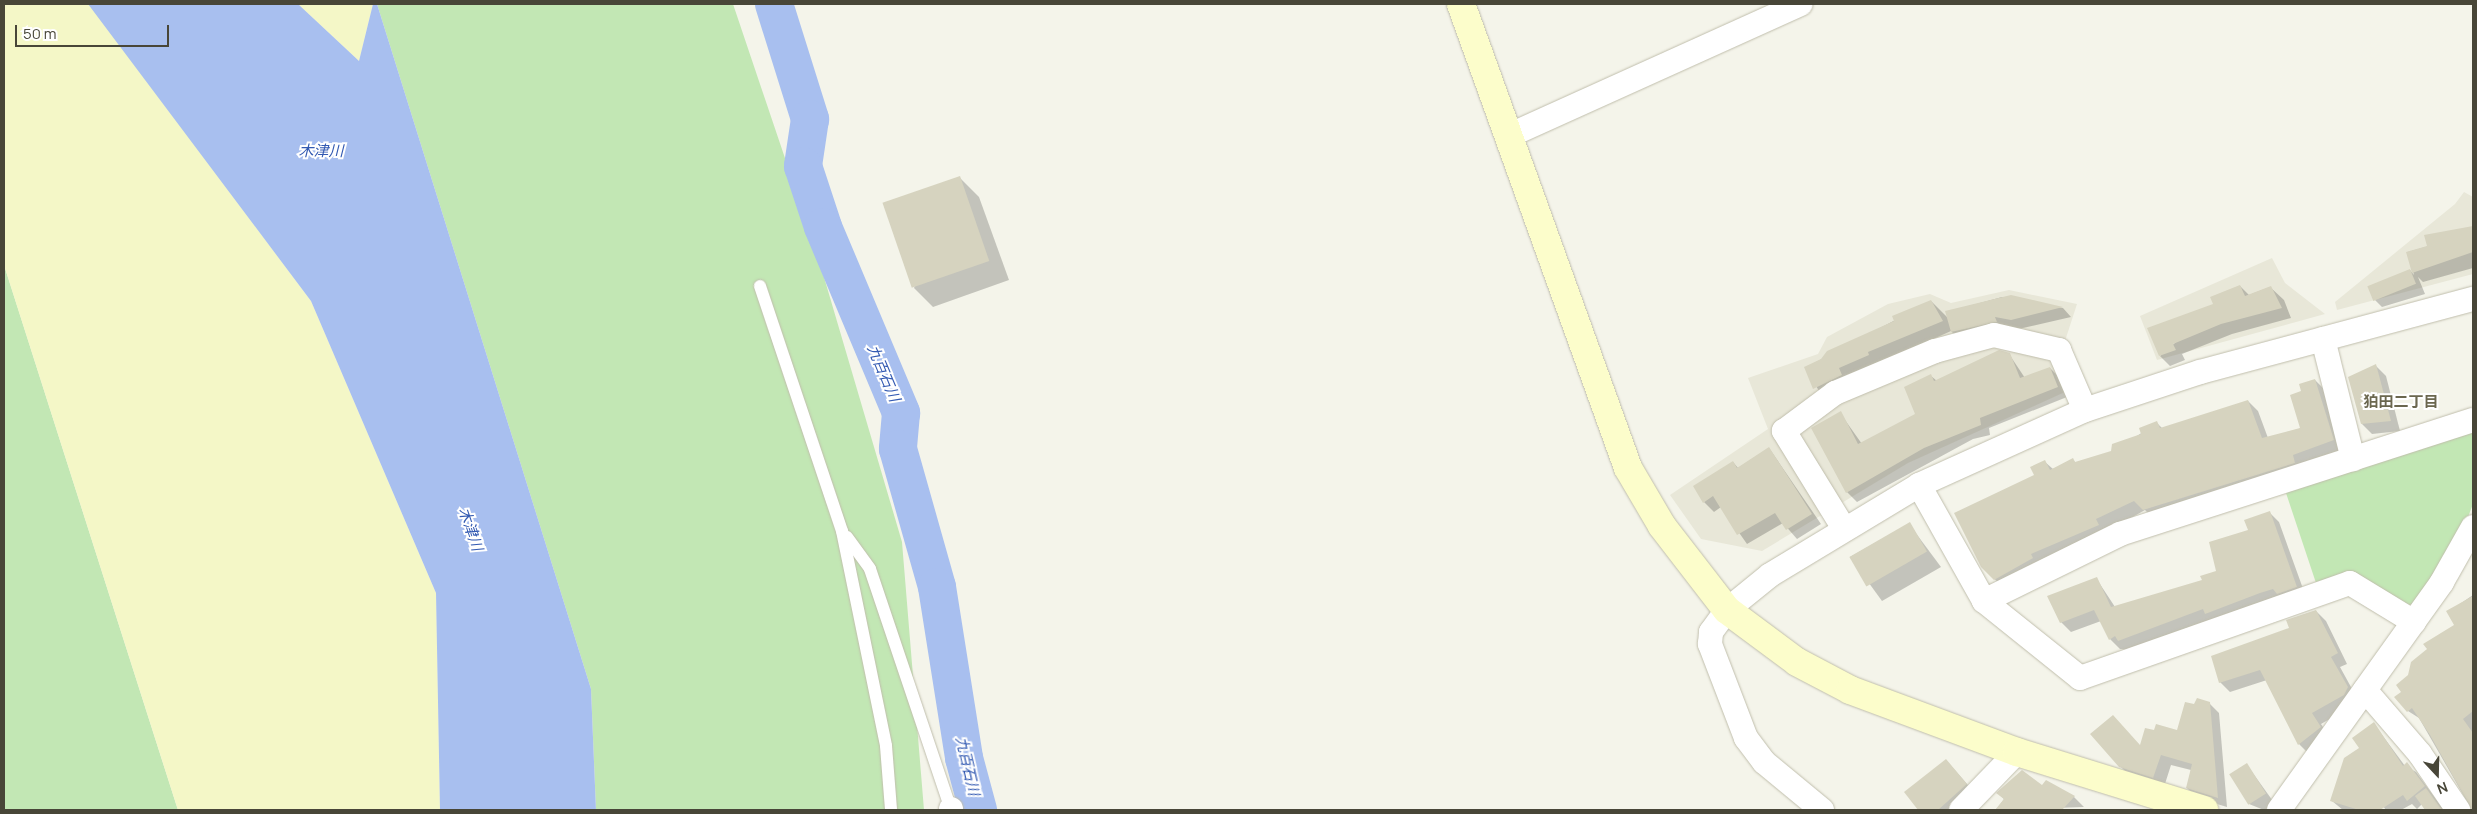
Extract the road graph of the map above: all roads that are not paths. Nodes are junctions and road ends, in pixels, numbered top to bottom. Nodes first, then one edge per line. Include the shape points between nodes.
1 (1461, 4) edge
2 (1801, 4) edge
3 (1508, 136) junction
4 (760, 286) dead end
5 (2473, 299) edge
6 (2323, 339) junction
7 (2084, 410) junction
8 (2473, 420) edge
9 (2353, 459) junction
10 (1919, 485) junction
11 (1843, 527) junction
12 (842, 531) junction
13 (2471, 538) edge
14 (1984, 601) junction
15 (1727, 610) junction
16 (2414, 622) junction
17 (2365, 690) junction
18 (2018, 752) junction
19 (891, 810) edge
20 (951, 810) edge
21 (1822, 810) edge
22 (1960, 810) edge
23 (2204, 810) edge
24 (2279, 810) edge
25 (2458, 810) edge

1 - 3 street
2 - 3 street
3 - 15 street via 1628,468 1662,526
4 - 12 lane
5 - 6 street
6 - 7 street
6 - 9 street
7 - 10 street
7 - 11 street via 2059,350 1994,335 1935,351 1835,393 1784,431
8 - 9 street
9 - 14 street via 2120,534
10 - 11 street
10 - 14 street
11 - 15 street via 1770,575
12 - 19 lane via 884,736
12 - 20 lane via 870,569
13 - 16 street
14 - 16 street via 2080,678 2350,583
15 - 18 street via 1797,662 1850,690
15 - 21 street via 1711,632 1710,644 1739,724 1764,762
16 - 17 street
17 - 24 street
17 - 25 street via 2420,754
18 - 22 street
18 - 23 street

